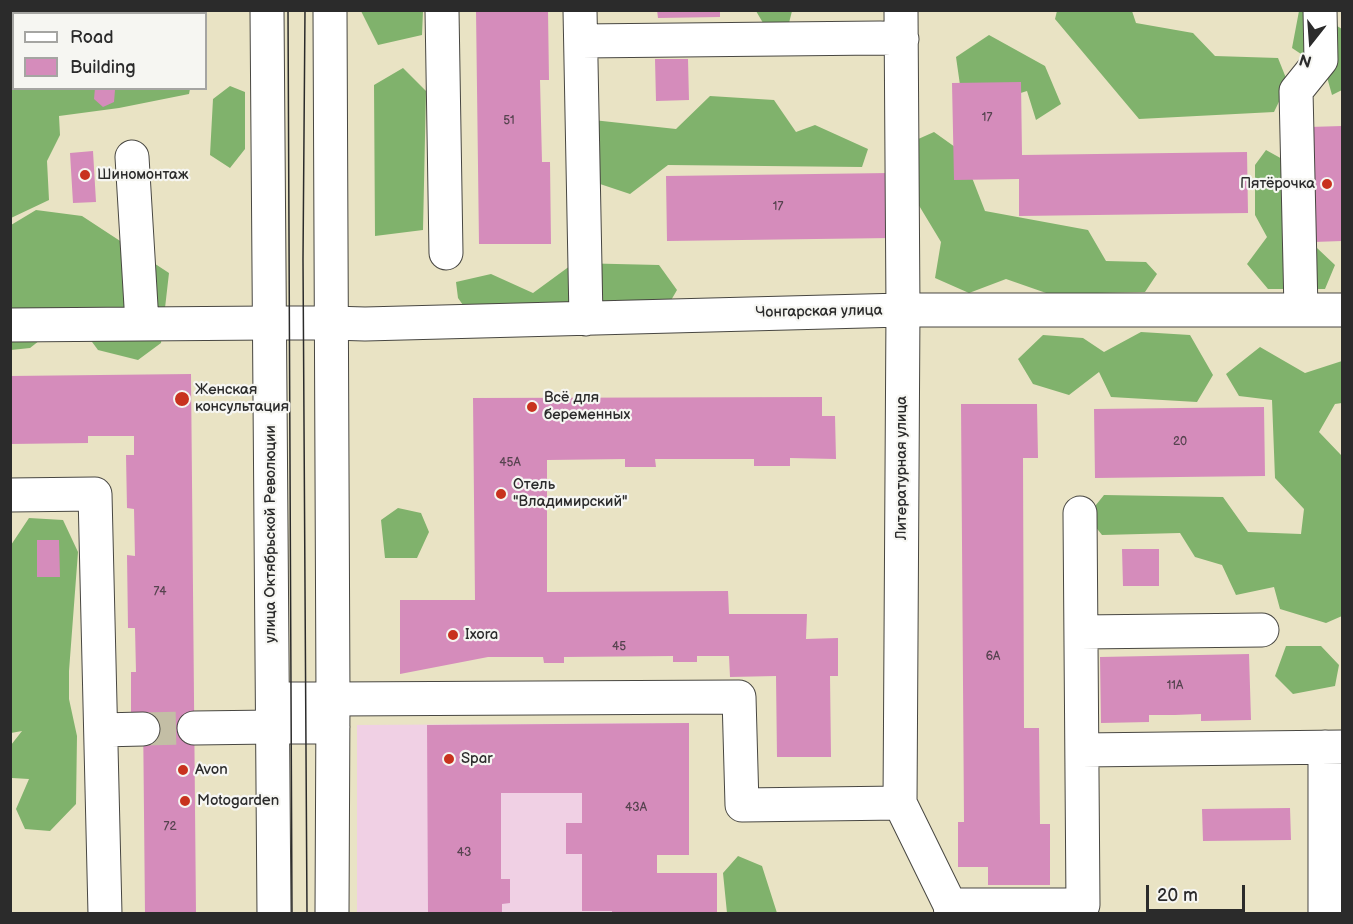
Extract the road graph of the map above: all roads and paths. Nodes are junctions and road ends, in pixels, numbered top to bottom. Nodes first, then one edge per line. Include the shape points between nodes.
1 (267, 10) edge
2 (330, 10) edge
3 (442, 10) edge
4 (1320, 10) edge
5 (902, 25) edge
6 (580, 26) edge
7 (132, 157) dead end
8 (446, 253) dead end
9 (903, 310) junction
10 (1301, 310) junction
11 (1342, 310) edge
12 (586, 318) junction
13 (142, 323) junction
14 (283, 323) junction
15 (331, 323) junction
16 (10, 325) edge
17 (10, 495) edge
18 (1080, 513) dead end
19 (1262, 630) dead end
20 (1081, 632) junction
21 (273, 713) junction
22 (333, 713) junction
23 (194, 728) tunnel mouth
24 (143, 729) tunnel mouth
25 (101, 730) junction
26 (1334, 747) edge
27 (1082, 750) junction
28 (900, 803) junction
29 (951, 909) edge
30 (1083, 909) edge
31 (105, 914) edge
32 (274, 914) edge
33 (332, 914) edge
34 (1325, 914) edge

1 - 14 street, улица Октябрьской Революции
2 - 15 street
3 - 8 street
4 - 10 street via 1321,60 1296,91
5 - 6 street via 880,38
5 - 9 street, Литературная улица
6 - 12 street
7 - 13 street
9 - 10 street, Чонгарская улица
9 - 12 street, Чонгарская улица
9 - 28 street, Литературная улица
10 - 11 street, Чонгарская улица
12 - 15 street, Чонгарская улица
13 - 14 street, Чонгарская улица
13 - 16 street, Чонгарская улица
14 - 15 street, Чонгарская улица
14 - 21 street, улица Октябрьской Революции
15 - 22 street
17 - 25 street via 95,494
18 - 20 street
19 - 20 street
20 - 27 street
21 - 22 street
21 - 23 street
21 - 32 street, улица Октябрьской Революции
22 - 28 street via 739,697 742,805
22 - 33 street
24 - 25 street
25 - 31 street
26 - 27 street
26 - 34 street
27 - 30 street
28 - 29 street, Литературная улица
29 - 30 street

